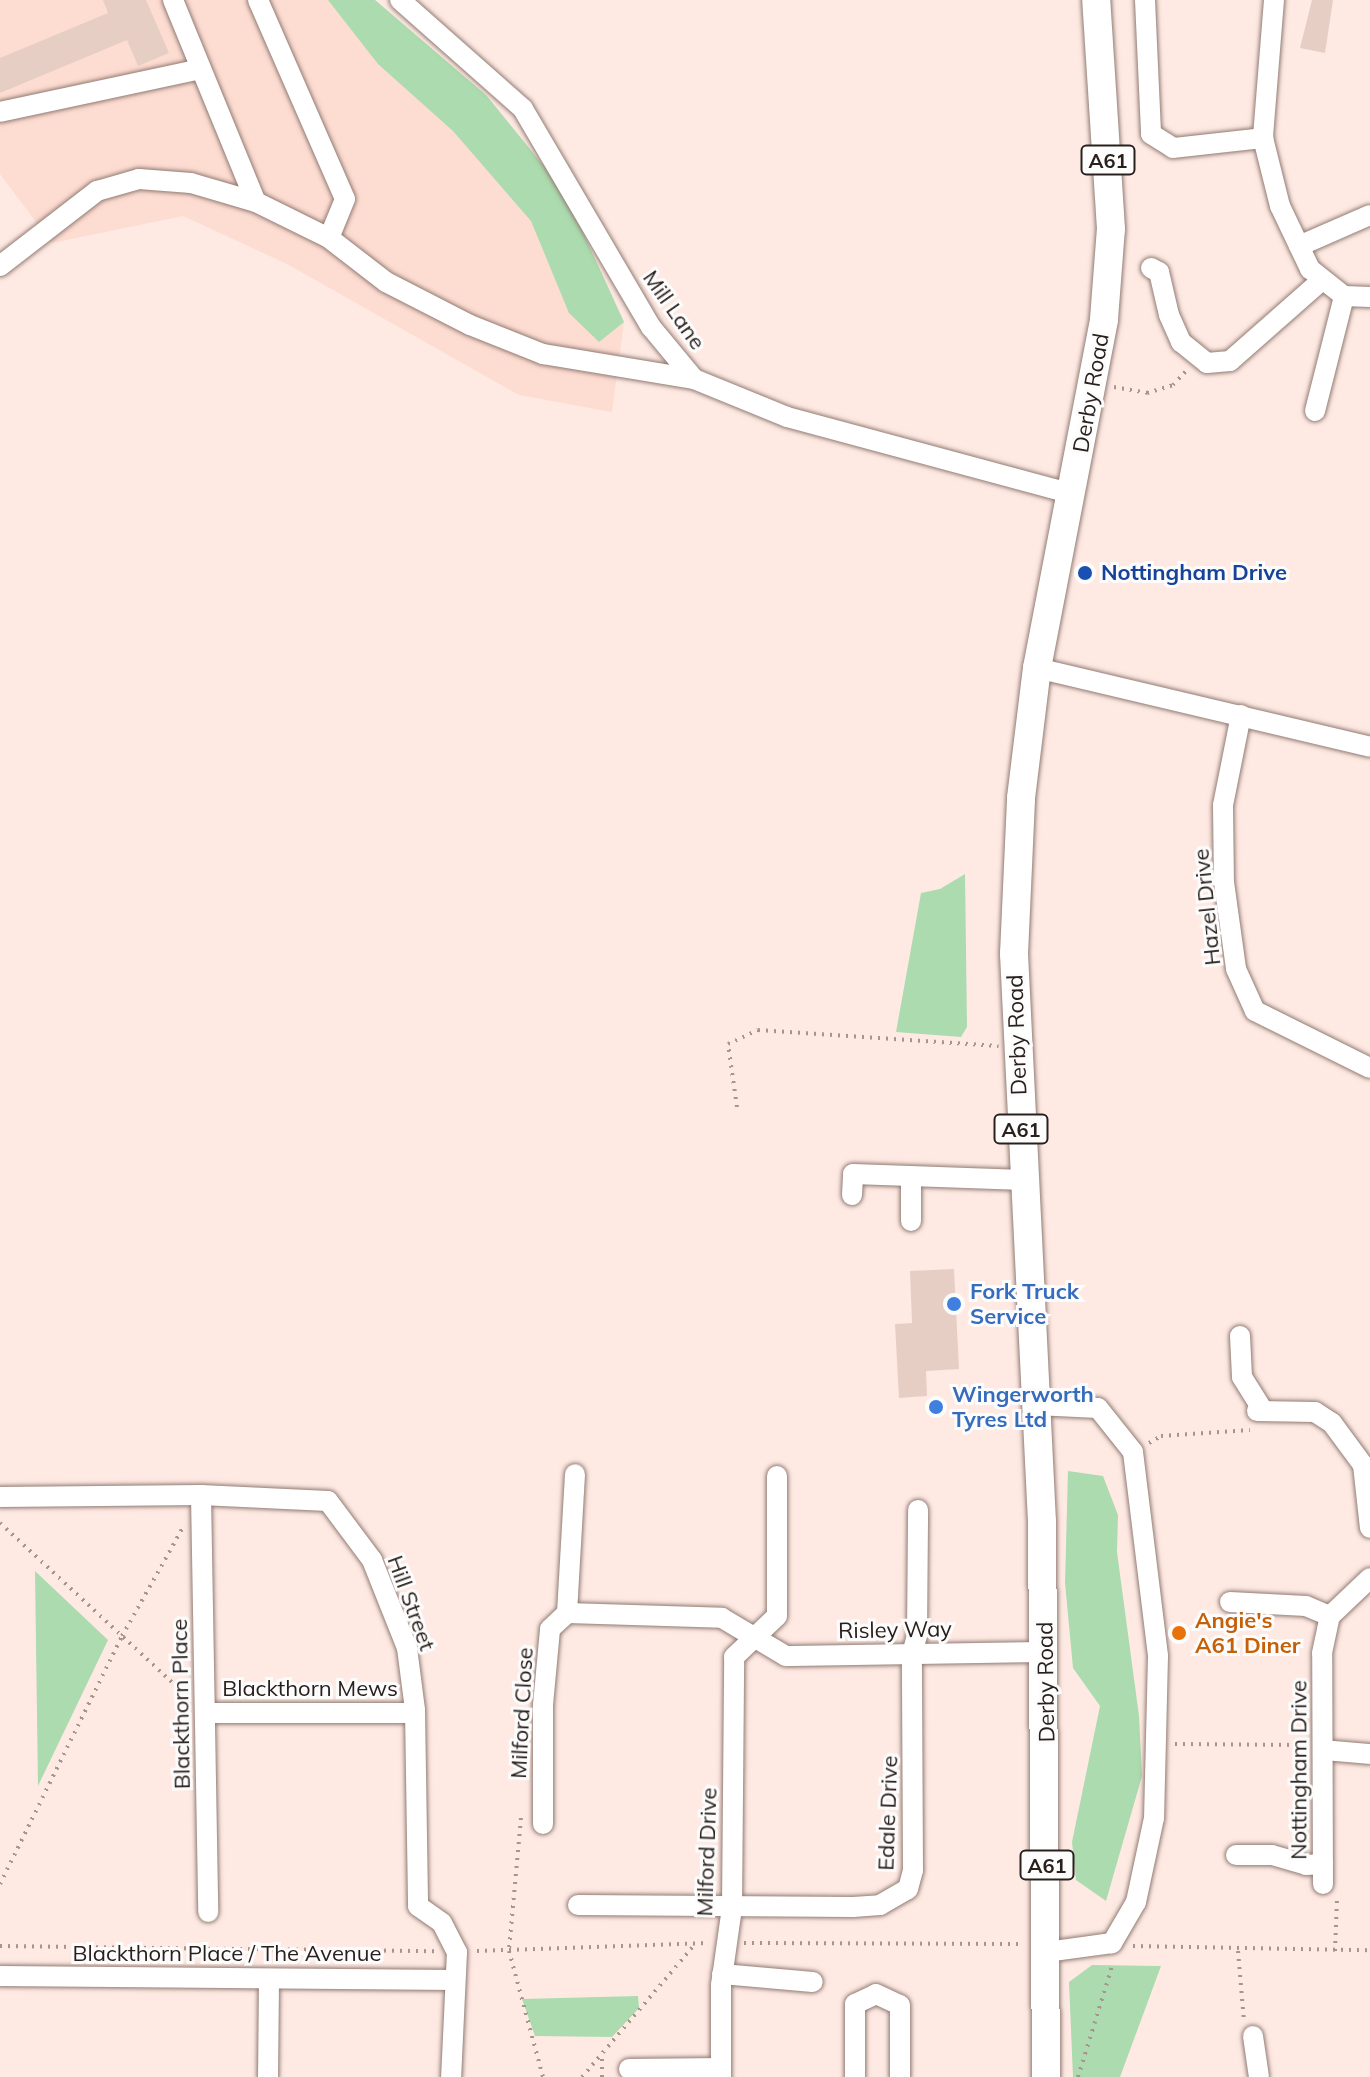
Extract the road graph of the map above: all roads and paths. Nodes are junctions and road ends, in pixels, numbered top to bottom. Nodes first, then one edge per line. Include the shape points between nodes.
1 (173, 0) edge
2 (258, 0) edge
3 (400, 0) edge
4 (1096, 0) edge
5 (1145, 0) edge
6 (1274, 0) edge
7 (200, 69) junction
8 (0, 112) edge
9 (1263, 138) junction
10 (256, 202) junction
11 (1370, 215) edge
12 (329, 238) junction
13 (1299, 246) junction
14 (0, 266) edge
15 (1151, 268) dead end
16 (1322, 280) junction
17 (1344, 296) junction
18 (1370, 297) edge
19 (694, 379) junction
20 (1315, 411) dead end
21 (1073, 494) junction
22 (1037, 668) junction
23 (1241, 715) junction
24 (1370, 747) edge
25 (1016, 1048) junction
26 (1370, 1068) edge
27 (737, 1107) dead end
28 (911, 1176) junction
29 (1024, 1180) junction
30 (852, 1195) dead end
31 (911, 1221) dead end
32 (1240, 1336) dead end
33 (1036, 1405) junction
34 (1260, 1411) junction
35 (1133, 1452) junction
36 (575, 1474) dead end
37 (777, 1476) dead end
38 (201, 1495) junction
39 (0, 1497) edge
40 (918, 1510) dead end
41 (0, 1523) edge
42 (1370, 1528) edge
43 (1370, 1578) edge
44 (1230, 1602) dead end
45 (567, 1613) junction
46 (1330, 1616) junction
47 (752, 1635) junction
48 (122, 1636) junction
49 (1046, 1652) junction
50 (912, 1654) junction
51 (205, 1713) junction
52 (415, 1713) junction
53 (1193, 1744) dead end
54 (1323, 1747) junction
55 (1370, 1754) edge
56 (543, 1824) dead end
57 (1236, 1855) dead end
58 (1323, 1874) junction
59 (0, 1884) edge
60 (578, 1905) dead end
61 (732, 1908) junction
62 (208, 1912) dead end
63 (727, 1942) junction
64 (1112, 1943) junction
65 (695, 1944) junction
66 (0, 1946) edge
67 (1046, 1948) junction
68 (1370, 1950) edge
69 (509, 1951) junction
70 (1238, 1951) junction
71 (1335, 1951) junction
72 (457, 1952) junction
73 (722, 1974) junction
74 (0, 1976) edge
75 (269, 1979) junction
76 (454, 1980) junction
77 (813, 1982) dead end
78 (1253, 2036) joint
79 (602, 2054) junction
80 (629, 2069) dead end
81 (721, 2073) edge
82 (268, 2077) edge
83 (451, 2077) edge
84 (543, 2077) edge
85 (582, 2077) edge
86 (602, 2077) edge
87 (855, 2077) edge
88 (900, 2077) edge
89 (1046, 2077) edge
90 (1078, 2077) edge
91 (1259, 2077) edge

1 - 7 street
2 - 12 street via 345,199
3 - 19 street, Mill Lane via 523,109 651,327
4 - 21 highway, Derby Road / A61 via 1111,229 1100,345
5 - 9 street via 1151,134 1173,148
6 - 9 street
7 - 8 street
7 - 10 street
9 - 13 street via 1280,206
10 - 12 street
10 - 14 street via 191,183 139,179 97,191
11 - 13 street
12 - 19 street via 386,282 470,325 543,354
13 - 16 street
15 - 16 street via 1159,272 1181,342 1207,363 1230,361
16 - 17 street
17 - 18 street
17 - 20 street
19 - 21 street, Mill Lane via 787,417
21 - 22 highway, Derby Road / A61
22 - 23 street
22 - 25 highway, Derby Road / A61 via 1021,798
23 - 24 street
23 - 26 street, Hazel Drive via 1223,805 1224,882 1236,969 1255,1011
25 - 27 path via 758,1030 728,1044
25 - 29 highway, Derby Road / A61
28 - 29 street
28 - 30 street via 853,1174
28 - 31 street
29 - 33 highway, Derby Road / A61
32 - 34 street via 1242,1377
33 - 35 street via 1098,1408
33 - 49 highway, Derby Road / A61
34 - 35 path via 1251,1430 1161,1436
34 - 42 street via 1315,1412 1353,1446 1363,1465
35 - 64 street via 1158,1656 1154,1818 1136,1902
36 - 45 street, Milford Close
37 - 47 street, Milford Drive via 777,1616
38 - 39 street, Hill Street
38 - 48 path
38 - 51 street, Blackthorn Place
38 - 52 street, Hill Street via 328,1501 372,1560 407,1648
40 - 50 street via 917,1635
41 - 48 path
43 - 46 street
44 - 46 street via 1306,1606
45 - 47 street via 722,1618
45 - 56 street, Milford Close via 550,1629 543,1705
46 - 54 street, Nottingham Drive via 1322,1653
47 - 50 street, Risley Way via 786,1656
47 - 61 street, Milford Drive via 734,1657
48 - 51 path
48 - 59 path
49 - 50 street, Risley Way
49 - 67 highway, Derby Road / A61
50 - 61 street, Edale Drive via 913,1856 908,1889 880,1905
51 - 52 street, Blackthorn Mews
51 - 62 street, Blackthorn Place
52 - 72 street, Hill Street via 418,1906 442,1923
53 - 54 path
54 - 55 street
54 - 58 street, Nottingham Drive
57 - 58 street via 1272,1855
58 - 71 path via 1337,1897
60 - 61 street
61 - 63 street, Milford Drive
63 - 65 path
63 - 67 path
63 - 73 street, Milford Drive
64 - 67 street
64 - 70 path
64 - 90 path via 1113,1965
65 - 69 path
65 - 79 path
66 - 72 path
67 - 89 highway, Derby Road / A61
68 - 71 path
69 - 72 path
69 - 84 path
70 - 71 path
70 - 78 path via 1244,2026
72 - 76 street
73 - 77 street
73 - 81 street, Milford Drive
74 - 75 street, Blackthorn Place / The Avenue
75 - 76 street, Blackthorn Place / The Avenue
75 - 82 street
76 - 83 street
78 - 91 street
79 - 85 path
79 - 86 path
80 - 81 street
87 - 88 street via 855,2004 876,1994 900,2005

